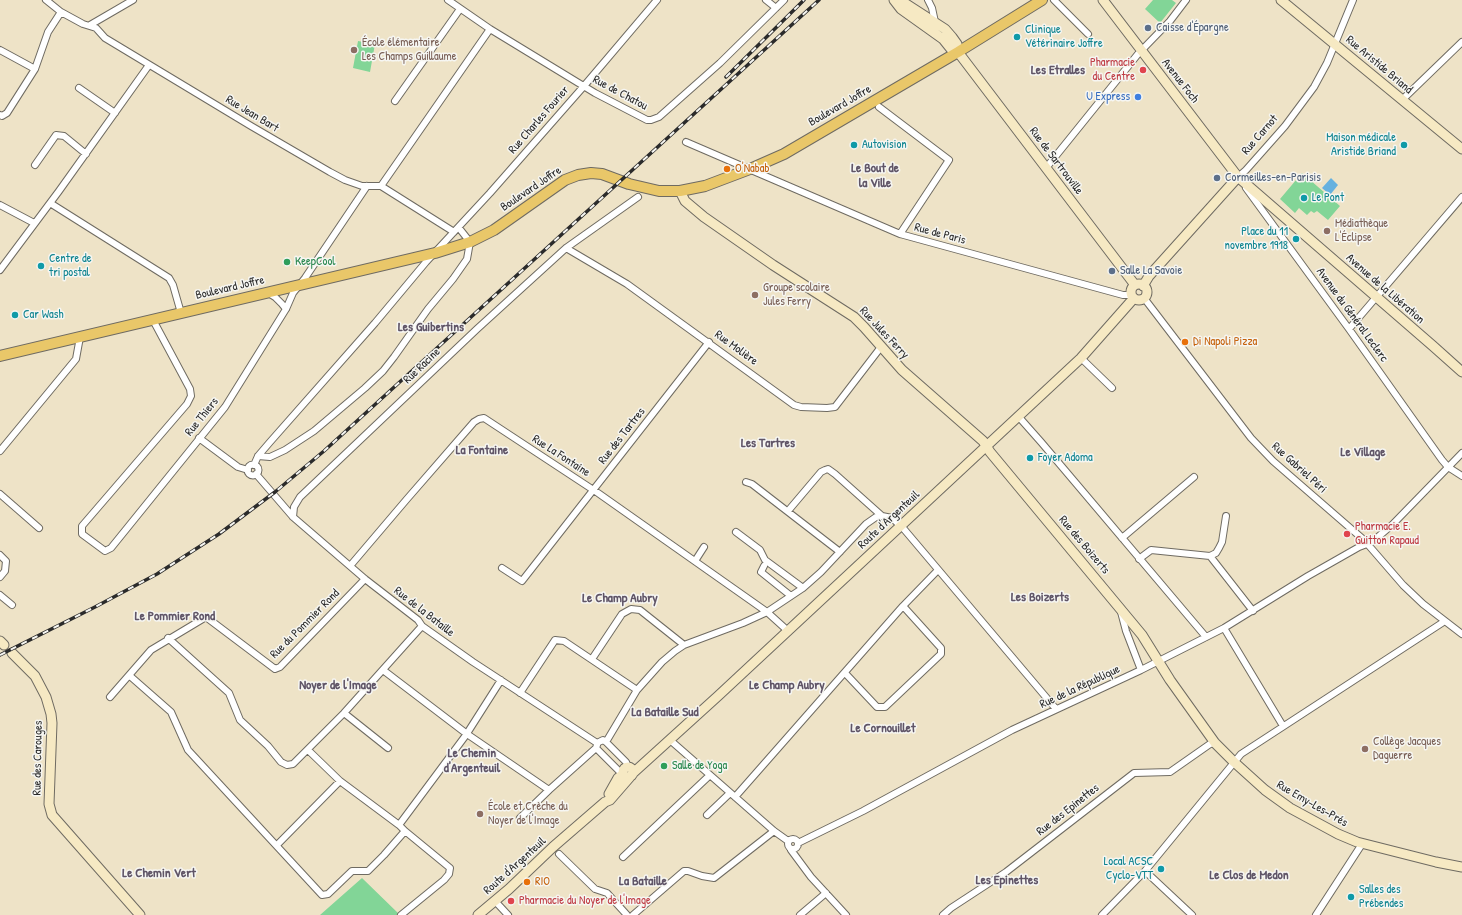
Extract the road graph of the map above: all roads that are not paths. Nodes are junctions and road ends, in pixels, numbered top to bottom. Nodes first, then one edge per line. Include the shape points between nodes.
1 (46, 0) edge
2 (133, 0) edge
3 (448, 0) edge
4 (657, 0) edge
5 (766, 0) edge
6 (784, 0) edge
7 (894, 0) edge
8 (900, 0) edge
9 (928, 0) edge
10 (1042, 0) edge
11 (1054, 0) edge
12 (1103, 0) edge
13 (1186, 0) edge
14 (1281, 0) edge
15 (1353, 0) edge
16 (460, 8) junction
17 (776, 8) junction
18 (61, 12) junction
19 (935, 22) junction
20 (90, 26) junction
21 (490, 29) junction
22 (1088, 34) dead end
23 (1462, 42) edge
24 (1335, 44) junction
25 (0, 50) edge
26 (1142, 51) junction
27 (958, 52) junction
28 (149, 65) junction
29 (35, 69) junction
30 (584, 86) junction
31 (80, 88) dead end
32 (1402, 100) junction
33 (395, 101) dead end
34 (879, 107) dead end
35 (115, 113) junction
36 (0, 115) edge
37 (686, 142) dead end
38 (1462, 149) edge
39 (86, 154) junction
40 (35, 165) dead end
41 (1046, 168) junction
42 (750, 169) junction
43 (1238, 177) junction
44 (367, 186) junction
45 (381, 186) junction
46 (680, 191) junction
47 (638, 197) dead end
48 (1462, 197) edge
49 (50, 203) junction
50 (0, 205) edge
51 (34, 223) junction
52 (459, 228) junction
53 (454, 232) junction
54 (900, 234) junction
55 (470, 242) junction
56 (566, 248) junction
57 (434, 253) junction
58 (0, 270) edge
59 (299, 285) junction
60 (1139, 285) junction
61 (267, 292) junction
62 (1136, 297) junction
63 (1376, 297) junction
64 (286, 309) junction
65 (181, 313) junction
66 (153, 320) junction
67 (1349, 329) junction
68 (80, 337) junction
69 (709, 342) junction
70 (881, 347) junction
71 (0, 356) edge
72 (1081, 358) junction
73 (1462, 372) edge
74 (1112, 388) dead end
75 (1018, 416) junction
76 (199, 438) junction
77 (986, 446) junction
78 (0, 451) edge
79 (1462, 453) edge
80 (258, 456) junction
81 (254, 465) junction
82 (1448, 467) junction
83 (248, 470) junction
84 (256, 474) junction
85 (1462, 476) edge
86 (1194, 477) dead end
87 (746, 482) dead end
88 (593, 490) junction
89 (0, 494) edge
90 (788, 510) junction
91 (882, 516) junction
92 (1226, 516) dead end
93 (293, 517) junction
94 (901, 526) junction
95 (38, 528) dead end
96 (736, 532) dead end
97 (1122, 538) junction
98 (1368, 544) junction
99 (704, 547) dead end
100 (840, 552) junction
101 (0, 555) edge
102 (1210, 556) junction
103 (1139, 559) junction
104 (695, 561) junction
105 (350, 566) junction
106 (764, 566) dead end
107 (502, 568) dead end
108 (938, 570) junction
109 (0, 577) edge
110 (365, 579) junction
111 (803, 588) junction
112 (0, 595) edge
113 (791, 596) junction
114 (12, 605) dead end
115 (903, 606) junction
116 (1120, 608) junction
117 (1253, 611) junction
118 (767, 612) junction
119 (1445, 621) junction
120 (422, 626) junction
121 (1224, 628) junction
122 (788, 631) junction
123 (1462, 634) edge
124 (1206, 637) junction
125 (168, 638) junction
126 (684, 645) junction
127 (12, 653) dead end
128 (592, 659) junction
129 (1159, 662) junction
130 (383, 670) junction
131 (1141, 670) junction
132 (844, 673) junction
133 (130, 676) junction
134 (501, 680) junction
135 (637, 690) junction
136 (520, 693) junction
137 (110, 697) dead end
138 (1056, 709) junction
139 (344, 713) junction
140 (1283, 726) junction
141 (466, 734) junction
142 (670, 740) junction
143 (606, 742) junction
144 (1215, 743) junction
145 (597, 745) junction
146 (388, 748) dead end
147 (308, 750) junction
148 (1234, 762) junction
149 (628, 772) junction
150 (710, 775) junction
151 (340, 781) junction
152 (549, 790) junction
153 (733, 795) junction
154 (707, 815) dead end
155 (520, 818) dead end
156 (399, 825) junction
157 (405, 831) junction
158 (774, 831) junction
159 (788, 841) junction
160 (798, 843) junction
161 (1362, 844) junction
162 (277, 845) junction
163 (792, 850) junction
164 (559, 854) dead end
165 (623, 857) dead end
166 (1462, 867) edge
167 (1145, 871) junction
168 (826, 893) junction
169 (495, 901) junction
170 (140, 915) edge
171 (401, 915) edge
172 (478, 915) edge
173 (508, 915) edge
174 (627, 915) edge
175 (633, 915) edge
176 (800, 915) edge
177 (846, 915) edge
178 (943, 915) edge
179 (1102, 915) edge
180 (1192, 915) edge
181 (1316, 915) edge

1 - 18 street, Rue Jean Bart
2 - 20 street
3 - 16 street, Rue de Chatou
4 - 30 street, Rue Charles Fourier
5 - 17 street
6 - 17 street, Rue de Chatou
7 - 27 street via 901,9 943,38 950,49
8 - 19 street
9 - 19 street
10 - 27 main road, Boulevard Joffre
11 - 22 street
12 - 26 street, Avenue Foch
13 - 26 street
14 - 24 street, Rue Aristide Briand
15 - 24 street, Rue Carnot
16 - 21 street, Rue de Chatou
16 - 33 street
17 - 30 street, Rue de Chatou via 720,63 655,119 647,120
18 - 20 street, Rue Jean Bart
18 - 29 street via 48,32
19 - 27 street via 952,37 957,44
20 - 28 street, Rue Jean Bart
21 - 30 street, Rue de Chatou
21 - 45 street
23 - 32 street
24 - 32 street, Rue Aristide Briand
24 - 43 street, Rue Carnot via 1309,95 1285,126
25 - 29 street
26 - 41 street
26 - 43 street, Avenue Foch
27 - 41 street, Rue de Sartrouville
27 - 42 main road, Boulevard Joffre via 784,154
28 - 35 street
28 - 44 street, Rue Jean Bart via 340,178
29 - 36 street via 7,113
30 - 52 street, Rue Charles Fourier
31 - 35 street
32 - 38 street, Rue Aristide Briand
34 - 54 street via 949,160
35 - 39 street
37 - 42 street, Rue de Paris
39 - 40 street via 64,136 56,135
39 - 49 street
41 - 60 street, Rue de Sartrouville
42 - 46 main road, Boulevard Joffre via 705,186
42 - 54 street, Rue de Paris
43 - 60 street, Rue Carnot
43 - 63 street, Avenue de la Libération
43 - 67 street, Avenue du Général Leclerc
44 - 45 street, Rue Jean Bart
44 - 59 street, Rue Thiers
45 - 53 street
46 - 55 main road, Boulevard Joffre via 647,189 602,174 578,175 561,182 498,227
46 - 70 street, Rue Jules Ferry via 685,201 704,217 850,314
47 - 56 street, Rue Racine
48 - 63 street
49 - 51 street
49 - 65 street via 169,278
50 - 51 street
51 - 58 street
52 - 53 street, Rue Charles Fourier
52 - 55 street
53 - 57 street, Rue Charles Fourier
54 - 62 street, Rue de Paris via 1123,296
55 - 57 main road, Boulevard Joffre
55 - 80 street via 467,259 382,371 314,431 284,450 270,456
56 - 69 street, Rue Molière via 627,284
56 - 93 street, Rue Racine via 477,328 300,497 294,507
57 - 59 main road, Boulevard Joffre
57 - 80 street, Rue Charles Fourier
59 - 61 main road, Boulevard Joffre
59 - 64 street, Rue Thiers
60 - 62 street, Rue Carnot via 1132,289
60 - 62 street via 1146,291
61 - 64 street via 279,300
61 - 65 main road, Boulevard Joffre
62 - 72 street, Route d'Argenteuil
62 - 98 street, Rue Gabriel Péri via 1255,442 1273,461
63 - 67 street
63 - 73 street, Avenue de la Libération
64 - 76 street, Rue Thiers via 225,408
65 - 66 main road, Boulevard Joffre
66 - 68 main road, Boulevard Joffre
66 - 76 street, Rue Thiers via 190,389 191,396 187,404 82,526 82,534 105,551 111,548
67 - 82 street, Avenue du Général Leclerc
68 - 71 main road, Boulevard Joffre
68 - 78 street via 76,359
69 - 70 street, Rue Molière via 794,405 827,408 835,407
69 - 88 street, Rue des Tartres
70 - 77 street, Rue Jules Ferry via 902,370
72 - 74 street
72 - 75 street, Route d'Argenteuil
75 - 77 street, Route d'Argenteuil
75 - 97 street
76 - 83 street via 238,467
77 - 94 street, Route d'Argenteuil
77 - 116 street, Rue des Boizerts
79 - 82 street, Rue de la République
80 - 81 street, Rue Charles Fourier
81 - 83 street
81 - 84 street via 259,469
82 - 85 street
82 - 98 street, Rue de la République via 1392,525
83 - 84 street via 251,474
84 - 93 street, Rue de la Bataille
86 - 97 street
87 - 90 street
88 - 104 street, Rue La Fontaine
88 - 105 street, Rue La Fontaine via 488,420 479,418
88 - 107 street, Rue des Tartres via 522,581
89 - 95 street
90 - 91 street via 821,472 828,469
90 - 100 street
91 - 94 street via 892,518
91 - 100 street via 866,524
92 - 102 street via 1222,542 1216,553
93 - 105 street, Rue de la Bataille
94 - 108 street
94 - 122 street, Route d'Argenteuil
96 - 111 street via 760,550 765,560
97 - 103 street
98 - 117 street, Rue de la République via 1308,576
98 - 119 street, Rue Gabriel Péri via 1404,585
99 - 104 street
100 - 111 street
101 - 109 street via 6,561 5,571
102 - 103 street via 1151,550
102 - 117 street
103 - 124 street
104 - 118 street, Rue La Fontaine
105 - 110 street, Rue de la Bataille
106 - 113 street via 761,572
108 - 115 street
108 - 138 street
110 - 120 street, Rue de la Bataille via 418,620
110 - 125 street, Rue du Pommier Rond via 280,667 275,669 206,617
111 - 113 street
112 - 114 street
113 - 118 street
115 - 132 street
115 - 132 street via 941,648 941,654 885,707 877,707
116 - 129 street, Rue des Boizerts via 1142,635
116 - 131 street
117 - 121 street, Rue de la République
118 - 122 street, Rue La Fontaine
118 - 126 street
119 - 123 street, Rue Gabriel Péri
119 - 140 street
120 - 130 street
120 - 134 street, Rue de la Bataille
121 - 124 street, Rue de la République
121 - 140 street
122 - 142 street, Route d'Argenteuil
124 - 129 street, Rue de la République
125 - 133 street, Rue du Pommier Rond via 151,650
125 - 147 street via 229,693 240,720 281,762 293,764
126 - 128 street via 640,610 631,609 622,614
126 - 135 street via 662,662
127 - 170 street, Rue des Carouges via 36,676 51,714 49,804 52,815
128 - 135 street
128 - 136 street via 564,641 555,640
129 - 131 street, Rue de la République
129 - 144 street, Rue Emy-Les-Prés
130 - 139 street
130 - 141 street
131 - 138 street, Rue de la République
132 - 153 street
133 - 137 street, Rue du Pommier Rond
133 - 162 street via 171,712 188,750
134 - 136 street, Rue de la Bataille
134 - 141 street
135 - 143 street
136 - 145 street, Rue de la Bataille
138 - 160 street, Rue de la République
139 - 146 street
139 - 147 street
140 - 148 street via 1241,754
141 - 152 street
141 - 156 street
142 - 149 street, Route d'Argenteuil via 646,762
142 - 150 street
143 - 145 street via 603,740
143 - 149 street via 626,762
144 - 148 street, Rue Emy-Les-Prés
144 - 178 street, Rue des Epinettes via 1170,772 1134,773 1006,872
145 - 149 street, Rue de la Bataille via 620,772
145 - 152 street
147 - 151 street
148 - 161 street, Rue Emy-Les-Prés via 1290,808
148 - 167 street
149 - 169 street, Route d'Argenteuil via 618,778 605,802
150 - 153 street
150 - 165 street
151 - 156 street
151 - 162 street
152 - 155 street
153 - 154 street
153 - 158 street
156 - 157 street
157 - 162 street via 368,871 352,871 328,894 322,895
157 - 171 street via 450,868 447,877
158 - 159 street
158 - 175 street via 714,878 684,871
159 - 160 street via 792,839
159 - 163 street via 788,846
160 - 163 street
161 - 166 street, Rue Emy-Les-Prés
161 - 181 street
163 - 168 street
164 - 174 street via 595,889 607,893
167 - 179 street
167 - 180 street
168 - 176 street
168 - 177 street
169 - 172 street, Route d'Argenteuil
169 - 173 street

